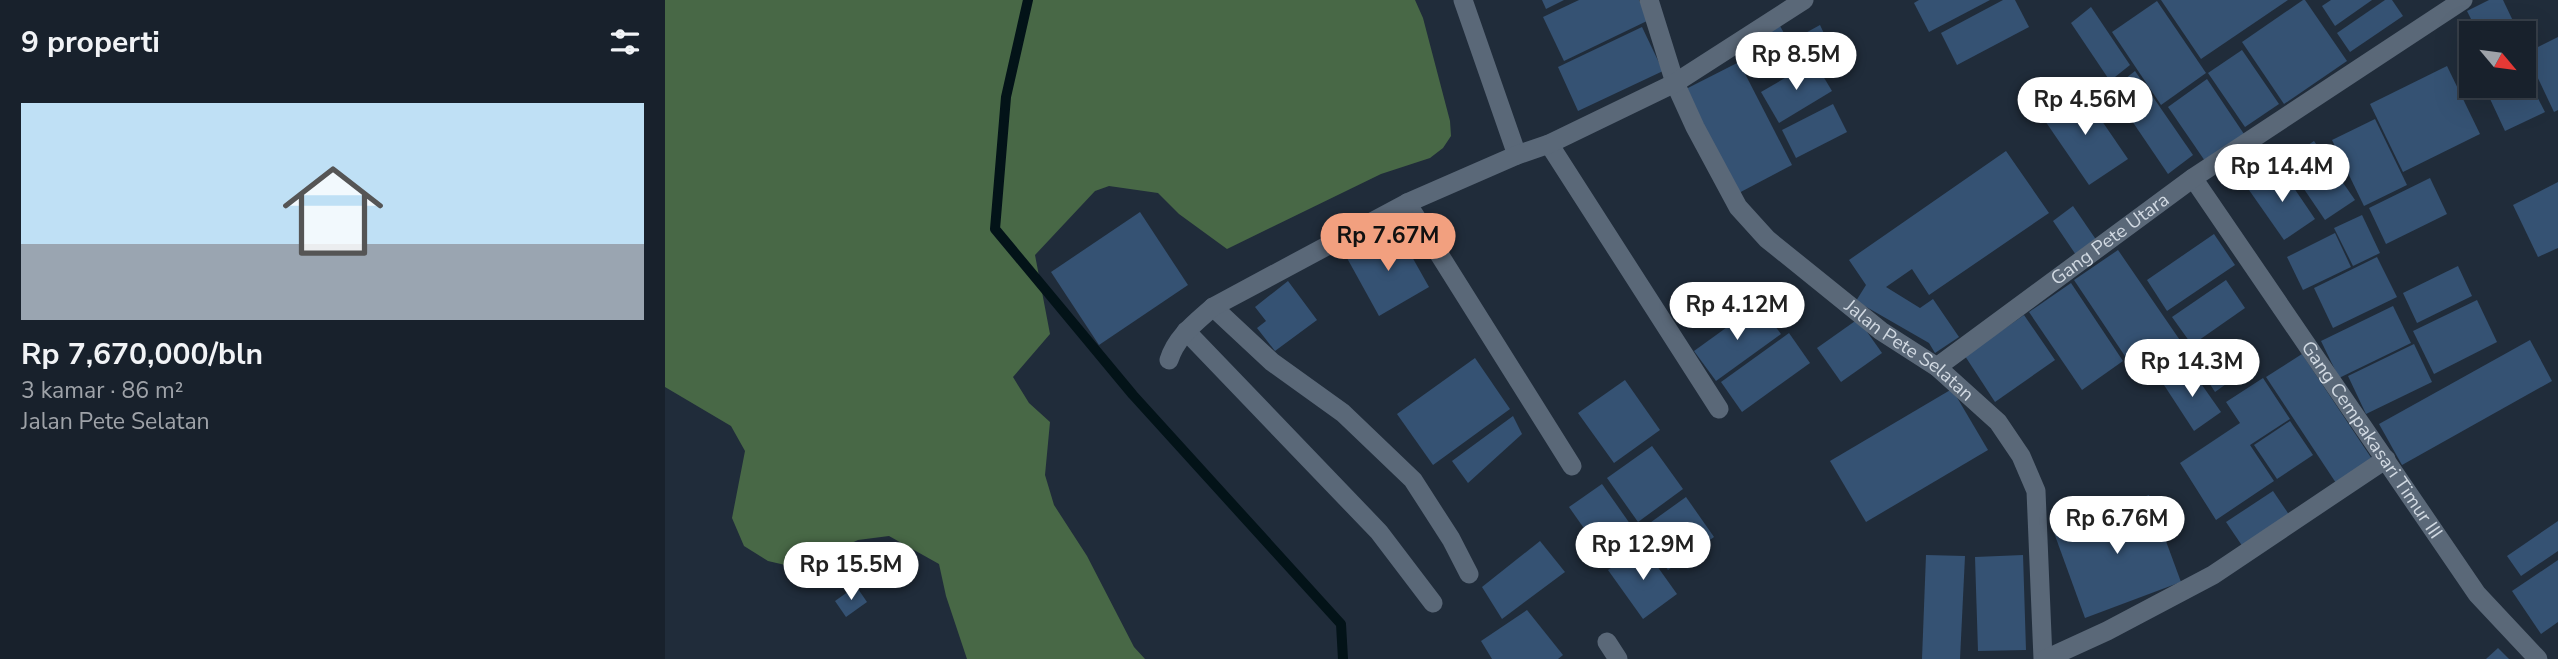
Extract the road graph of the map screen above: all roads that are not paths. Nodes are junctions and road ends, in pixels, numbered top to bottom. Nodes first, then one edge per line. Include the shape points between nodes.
1 (1463, 0) edge
2 (1649, 0) edge
3 (1804, 0) edge
4 (2463, 0) edge
5 (1675, 83) junction
6 (1549, 144) junction
7 (1517, 155) junction
8 (2193, 178) junction
9 (1407, 203) junction
10 (1213, 307) junction
11 (1186, 331) junction
12 (1169, 359) dead end
13 (1937, 367) junction
14 (1719, 409) dead end
15 (2386, 460) junction
16 (1572, 466) dead end
17 (1469, 574) dead end
18 (1433, 603) dead end
19 (1607, 642) dead end
20 (1619, 659) edge
21 (2045, 659) edge
22 (2538, 659) edge

1 - 7 street
2 - 5 street, Jalan Pete Selatan
3 - 5 street
4 - 8 street, Gang Pete Utara
5 - 6 street
5 - 13 street, Jalan Pete Selatan via 1738,207 1751,222 1881,331
6 - 7 street
6 - 14 street
7 - 9 street
8 - 13 street, Gang Pete Utara
8 - 15 street, Gang Cempakasari Timur III
9 - 10 street
9 - 16 street
10 - 11 street
10 - 17 street via 1272,362 1343,413 1413,480
11 - 12 street
11 - 18 street via 1379,533
13 - 21 street, Jalan Pete Selatan via 1998,422 2021,456 2036,491
15 - 21 street via 2213,575 2107,632
15 - 22 street, Gang Cempakasari Timur III via 2477,594
19 - 20 street

